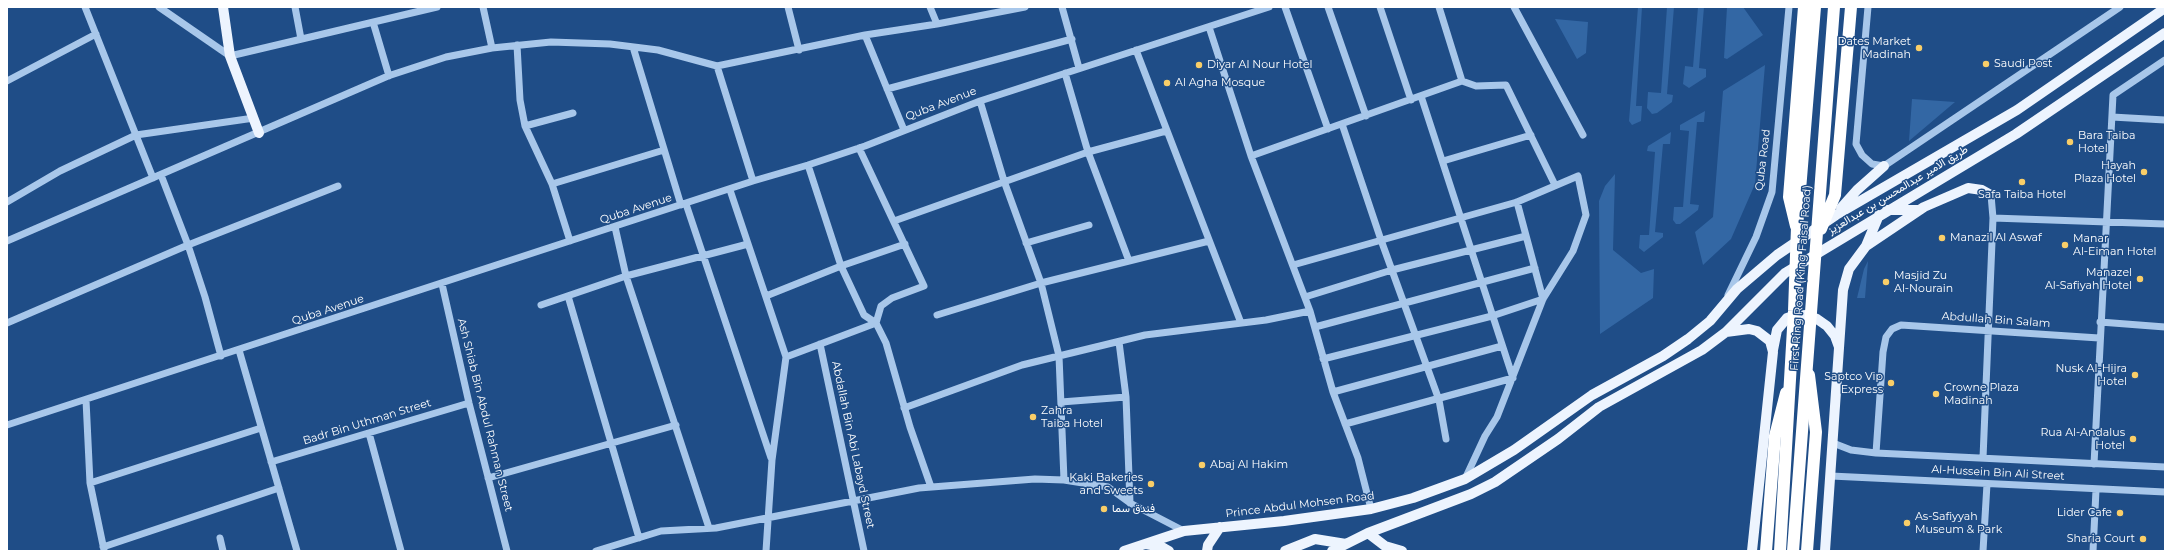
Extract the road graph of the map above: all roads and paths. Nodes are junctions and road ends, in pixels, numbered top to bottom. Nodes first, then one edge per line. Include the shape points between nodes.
1 (85, 7) edge
2 (159, 7) edge
3 (223, 7) edge
4 (295, 7) edge
5 (437, 7) edge
6 (483, 7) edge
7 (788, 7) edge
8 (930, 7) edge
9 (1025, 7) edge
10 (1062, 7) edge
11 (1269, 7) edge
12 (1285, 7) edge
13 (1328, 7) edge
14 (1380, 7) edge
15 (1439, 7) edge
16 (1514, 7) edge
17 (1789, 7) edge
18 (1804, 7) edge
19 (1815, 7) edge
20 (1834, 7) edge
21 (1851, 7) edge
22 (1868, 7) edge
23 (2120, 7) edge
24 (2165, 8) edge
25 (420, 9) edge
26 (373, 22) junction
27 (937, 24) junction
28 (1209, 27) junction
29 (2165, 33) edge
30 (96, 34) junction
31 (865, 35) junction
32 (301, 39) junction
33 (1072, 39) junction
34 (517, 45) junction
35 (632, 47) junction
36 (492, 48) junction
37 (799, 50) junction
38 (1136, 50) junction
39 (230, 56) junction
40 (2165, 60) edge
41 (717, 66) junction
42 (1079, 68) junction
43 (1065, 73) junction
44 (389, 76) junction
45 (7, 80) edge
46 (1462, 82) junction
47 (887, 89) junction
48 (1421, 96) junction
49 (1411, 100) junction
50 (980, 101) junction
51 (573, 113) dead end
52 (1366, 116) junction
53 (2112, 117) junction
54 (254, 118) junction
55 (2165, 120) edge
56 (1342, 124) junction
57 (525, 126) junction
58 (1328, 129) junction
59 (904, 130) junction
60 (1166, 131) junction
61 (259, 133) junction
62 (136, 135) junction
63 (1583, 135) dead end
64 (1530, 136) junction
65 (859, 148) junction
66 (664, 150) junction
67 (1088, 152) junction
68 (1251, 156) junction
69 (1443, 161) junction
70 (808, 165) junction
71 (1884, 166) junction
72 (161, 175) junction
73 (153, 178) junction
74 (754, 181) junction
75 (1004, 181) junction
76 (552, 184) junction
77 (1555, 185) junction
78 (338, 186) dead end
79 (730, 190) junction
80 (1992, 195) joint
81 (7, 201) edge
82 (1517, 202) junction
83 (684, 205) junction
84 (1920, 210) junction
85 (1883, 213) junction
86 (1836, 215) junction
87 (1461, 217) junction
88 (1993, 218) junction
89 (894, 220) junction
90 (2106, 222) junction
91 (2165, 224) edge
92 (1089, 225) dead end
93 (615, 227) junction
94 (1797, 227) junction
95 (1526, 236) junction
96 (1817, 237) junction
97 (1381, 240) junction
98 (7, 241) edge
99 (570, 241) junction
100 (1209, 241) junction
101 (1026, 242) junction
102 (748, 244) junction
103 (905, 244) junction
104 (188, 245) junction
105 (1866, 246) junction
106 (1471, 249) junction
107 (704, 255) junction
108 (1129, 261) junction
109 (1293, 265) junction
110 (841, 266) junction
111 (1534, 268) junction
112 (1392, 270) junction
113 (626, 276) junction
114 (1041, 283) junction
115 (1482, 283) junction
116 (442, 284) junction
117 (568, 296) junction
118 (766, 296) junction
119 (1305, 297) junction
120 (1543, 299) junction
121 (1404, 303) junction
122 (541, 305) dead end
123 (1722, 307) junction
124 (1310, 311) junction
125 (937, 315) dead end
126 (1492, 316) junction
127 (2100, 322) junction
128 (7, 323) edge
129 (876, 323) junction
130 (1241, 323) junction
131 (1315, 327) junction
132 (2165, 327) edge
133 (1988, 330) junction
134 (1726, 332) junction
135 (1415, 335) junction
136 (2099, 338) junction
137 (1119, 342) junction
138 (820, 344) junction
139 (1502, 346) junction
140 (239, 350) junction
141 (1773, 352) junction
142 (221, 356) junction
143 (1059, 356) junction
144 (786, 357) junction
145 (1323, 359) junction
146 (1840, 359) junction
147 (1808, 361) junction
148 (1427, 365) junction
149 (1513, 378) junction
150 (1790, 380) junction
151 (1332, 392) junction
152 (1126, 397) junction
153 (86, 400) junction
154 (1439, 400) junction
155 (1061, 402) junction
156 (469, 403) junction
157 (904, 408) junction
158 (1345, 424) junction
159 (7, 425) edge
160 (676, 425) junction
161 (261, 428) junction
162 (369, 433) junction
163 (1446, 439) dead end
164 (1833, 443) junction
165 (613, 444) junction
166 (1876, 453) junction
167 (1983, 458) junction
168 (772, 460) junction
169 (271, 462) junction
170 (2094, 464) junction
171 (2165, 467) edge
172 (1831, 476) junction
173 (488, 478) junction
174 (1464, 479) junction
175 (1064, 480) junction
176 (90, 483) junction
177 (1987, 484) junction
178 (931, 487) junction
179 (279, 488) junction
180 (2096, 490) junction
181 (2165, 492) edge
182 (854, 500) junction
183 (1130, 503) junction
184 (1371, 509) junction
185 (768, 517) junction
186 (1220, 527) junction
187 (709, 528) junction
188 (1184, 531) junction
189 (1368, 533) junction
190 (220, 538) dead end
191 (639, 538) junction
192 (1144, 544) junction
193 (1346, 544) junction
194 (104, 549) edge
195 (223, 551) edge
196 (297, 551) edge
197 (401, 551) edge
198 (507, 551) edge
199 (596, 551) edge
200 (766, 551) edge
201 (864, 551) edge
202 (1124, 551) edge
203 (1169, 551) edge
204 (1207, 551) edge
205 (1285, 551) edge
206 (1332, 551) edge
207 (1402, 551) edge
208 (1752, 551) edge
209 (1766, 551) edge
210 (1780, 551) edge
211 (1793, 551) edge
212 (1807, 551) edge
213 (1825, 551) edge
214 (1983, 551) edge
215 (2093, 551) edge

1 - 30 street
2 - 39 street
3 - 39 main road
4 - 32 street
5 - 25 street
6 - 36 street
7 - 37 street
8 - 27 street
9 - 27 street
10 - 33 street
11 - 28 street, Quba Avenue
12 - 58 street
13 - 52 street
14 - 49 street
15 - 46 street
16 - 63 street
17 - 123 street, Quba Road via 1772,192 1756,237
18 - 94 highway via 1789,197
19 - 94 highway, First Ring Road (King Faisal Road), bridge
20 - 96 highway, First Ring Road (King Faisal Road), bridge
21 - 96 highway, bridge via 1836,195
22 - 71 street via 1856,144 1862,155 1872,164
23 - 71 street
24 - 86 main road, طريق الامير عبدالمحسن بن عبدالعزيز via 2018,110
25 - 26 street
26 - 32 street
26 - 44 street
27 - 31 street
28 - 38 street, Quba Avenue
28 - 68 street
29 - 85 main road, طريق الامير عبدالمحسن بن عبدالعزيز via 2027,127
30 - 45 street
30 - 62 street
31 - 37 street
31 - 47 street
32 - 39 street
33 - 42 street
33 - 47 street
34 - 35 street via 551,42
34 - 36 street
34 - 57 street via 520,100
35 - 41 street via 658,50
35 - 66 street
36 - 44 street via 446,58
37 - 41 street
38 - 42 street, Quba Avenue
38 - 60 street
39 - 54 main road
40 - 53 street via 2113,95
41 - 74 street
42 - 43 street, Quba Avenue
43 - 50 street, Quba Avenue
43 - 67 street
44 - 61 street
46 - 48 street
46 - 64 street via 1476,86 1506,85
47 - 59 street
48 - 49 street
48 - 69 street
49 - 52 street
50 - 59 street, Quba Avenue
50 - 75 street
51 - 57 street
52 - 56 street
53 - 55 street
53 - 90 street
54 - 61 main road
54 - 62 street
56 - 58 street
56 - 97 street
57 - 76 street
58 - 68 street
59 - 65 street, Quba Avenue
60 - 67 street
60 - 100 street
61 - 72 street
62 - 73 street
62 - 81 street via 60,171
64 - 69 street
64 - 77 street
65 - 70 street, Quba Avenue
65 - 89 street
66 - 76 street
66 - 83 street
67 - 75 street
67 - 108 street
68 - 109 street
69 - 87 street
70 - 74 street, Quba Avenue
70 - 110 street
71 - 86 main road via 1857,190
72 - 73 street
72 - 104 street
73 - 98 street
74 - 79 street, Quba Avenue
75 - 89 street
75 - 101 street
76 - 99 street
77 - 82 street
77 - 120 street via 1578,176 1586,215 1573,250
78 - 104 street
79 - 83 street, Quba Avenue
79 - 102 street
80 - 84 main road via 1968,188
80 - 88 street
82 - 87 street
82 - 95 street
83 - 93 street, Quba Avenue
83 - 107 street
84 - 85 main road
84 - 105 main road
85 - 105 main road
85 - 134 main road, طريق الامير عبدالمحسن بن عبدالعزيز via 1785,273
86 - 123 main road, طريق الامير عبدالمحسن بن عبدالعزيز via 1777,255 1737,289
87 - 97 street
87 - 106 street
88 - 90 street
88 - 133 street
89 - 103 street
90 - 91 street
90 - 127 street
92 - 101 street
93 - 99 street, Quba Avenue
93 - 113 street
94 - 150 highway, First Ring Road (King Faisal Road), bridge
95 - 106 street
95 - 111 street
96 - 147 highway, First Ring Road (King Faisal Road), bridge
97 - 109 street
97 - 112 street
99 - 116 street, Quba Avenue
100 - 108 street
100 - 130 street
101 - 114 street
102 - 107 street
102 - 118 street
103 - 110 street
103 - 129 street via 924,286 892,298 881,306
104 - 128 street
104 - 142 street
105 - 146 main road via 1849,270 1843,290
106 - 112 street
106 - 115 street
107 - 113 street
107 - 168 street
108 - 114 street
109 - 119 street
110 - 118 street
110 - 129 street via 864,315
111 - 115 street
111 - 120 street
112 - 119 street
112 - 121 street
113 - 117 street
113 - 160 street
114 - 125 street
114 - 143 street
115 - 121 street
115 - 126 street
116 - 140 street, Quba Avenue
116 - 156 street, Ash Shiab Bin Abdul Rahman Street
117 - 122 street
117 - 165 street
118 - 144 street
119 - 124 street
120 - 126 street
120 - 149 street
121 - 131 street
121 - 135 street
123 - 174 main road, طريق الامير عبدالمحسن بن عبدالعزيز via 1710,321 1669,352 1592,395 1514,450
124 - 130 street
124 - 131 street
126 - 135 street
126 - 139 street
127 - 132 street
127 - 136 street
129 - 138 street
129 - 157 street via 886,343
130 - 137 street via 1145,335
131 - 145 street
133 - 136 street, Abdullah Bin Salam
133 - 166 street, Abdullah Bin Salam via 1901,325 1892,329 1886,337 1882,352
133 - 167 street
134 - 141 main road via 1749,329 1757,331 1770,341
134 - 189 main road, طريق الامير عبدالمحسن بن عبدالعزيز via 1683,362 1599,407 1522,464 1471,494
135 - 145 street
135 - 148 street
136 - 170 street
137 - 143 street
137 - 152 street
138 - 144 street
138 - 182 street, Abdallah Bin Abi Labayd Street
139 - 148 street
139 - 149 street
140 - 142 street, Quba Avenue
140 - 161 street
141 - 146 main road via 1782,322 1793,316 1806,316 1817,319 1835,336
141 - 208 main road
142 - 153 street, Quba Avenue
143 - 155 street
143 - 157 street via 1022,365
144 - 168 street
145 - 151 street
146 - 164 main road
147 - 211 highway, First Ring Road (King Faisal Road), bridge
147 - 212 highway, bridge via 1816,432
148 - 151 street
148 - 154 street
149 - 154 street
149 - 174 street via 1497,417
150 - 209 highway, bridge via 1775,436
150 - 210 highway, First Ring Road (King Faisal Road), bridge
151 - 158 street
152 - 155 street
152 - 183 street
153 - 159 street, Quba Avenue
153 - 176 street
154 - 158 street
154 - 163 street
155 - 175 street
156 - 162 street, Badr Bin Uthman Street
156 - 173 street, Ash Shiab Bin Abdul Rahman Street
157 - 178 street
158 - 184 street via 1358,458
160 - 165 street
160 - 187 street
161 - 169 street
161 - 176 street
162 - 169 street, Badr Bin Uthman Street
162 - 197 street
164 - 166 street, Al-Hussein Bin Ali Street via 1851,450
164 - 172 main road
165 - 173 street
165 - 191 street
166 - 167 street, Al-Hussein Bin Ali Street
167 - 170 street, Al-Hussein Bin Ali Street
168 - 185 street
169 - 179 street
170 - 171 street, Al-Hussein Bin Ali Street
172 - 177 street, Al-Hussein Bin Ali Street
172 - 213 main road
173 - 198 street, Ash Shiab Bin Abdul Rahman Street
174 - 184 main road, Prince Abdul Mohsen Road via 1413,498
175 - 178 street via 1035,479
175 - 183 street via 1108,487
176 - 194 street
177 - 180 street, Al-Hussein Bin Ali Street
177 - 214 street
178 - 182 street
179 - 194 street
179 - 196 street
180 - 181 street, Al-Hussein Bin Ali Street
180 - 215 street
182 - 185 street
182 - 201 street, Abdallah Bin Abi Labayd Street
183 - 188 street
184 - 186 main road, Prince Abdul Mohsen Road
185 - 187 street
185 - 200 street
186 - 188 main road, Prince Abdul Mohsen Road
186 - 204 main road
187 - 191 street via 661,531
188 - 192 main road, Prince Abdul Mohsen Road
189 - 193 main road
189 - 207 main road via 1385,546
190 - 195 street
191 - 199 street
192 - 202 main road, Prince Abdul Mohsen Road
192 - 203 main road
193 - 205 main road via 1315,539
193 - 206 main road

